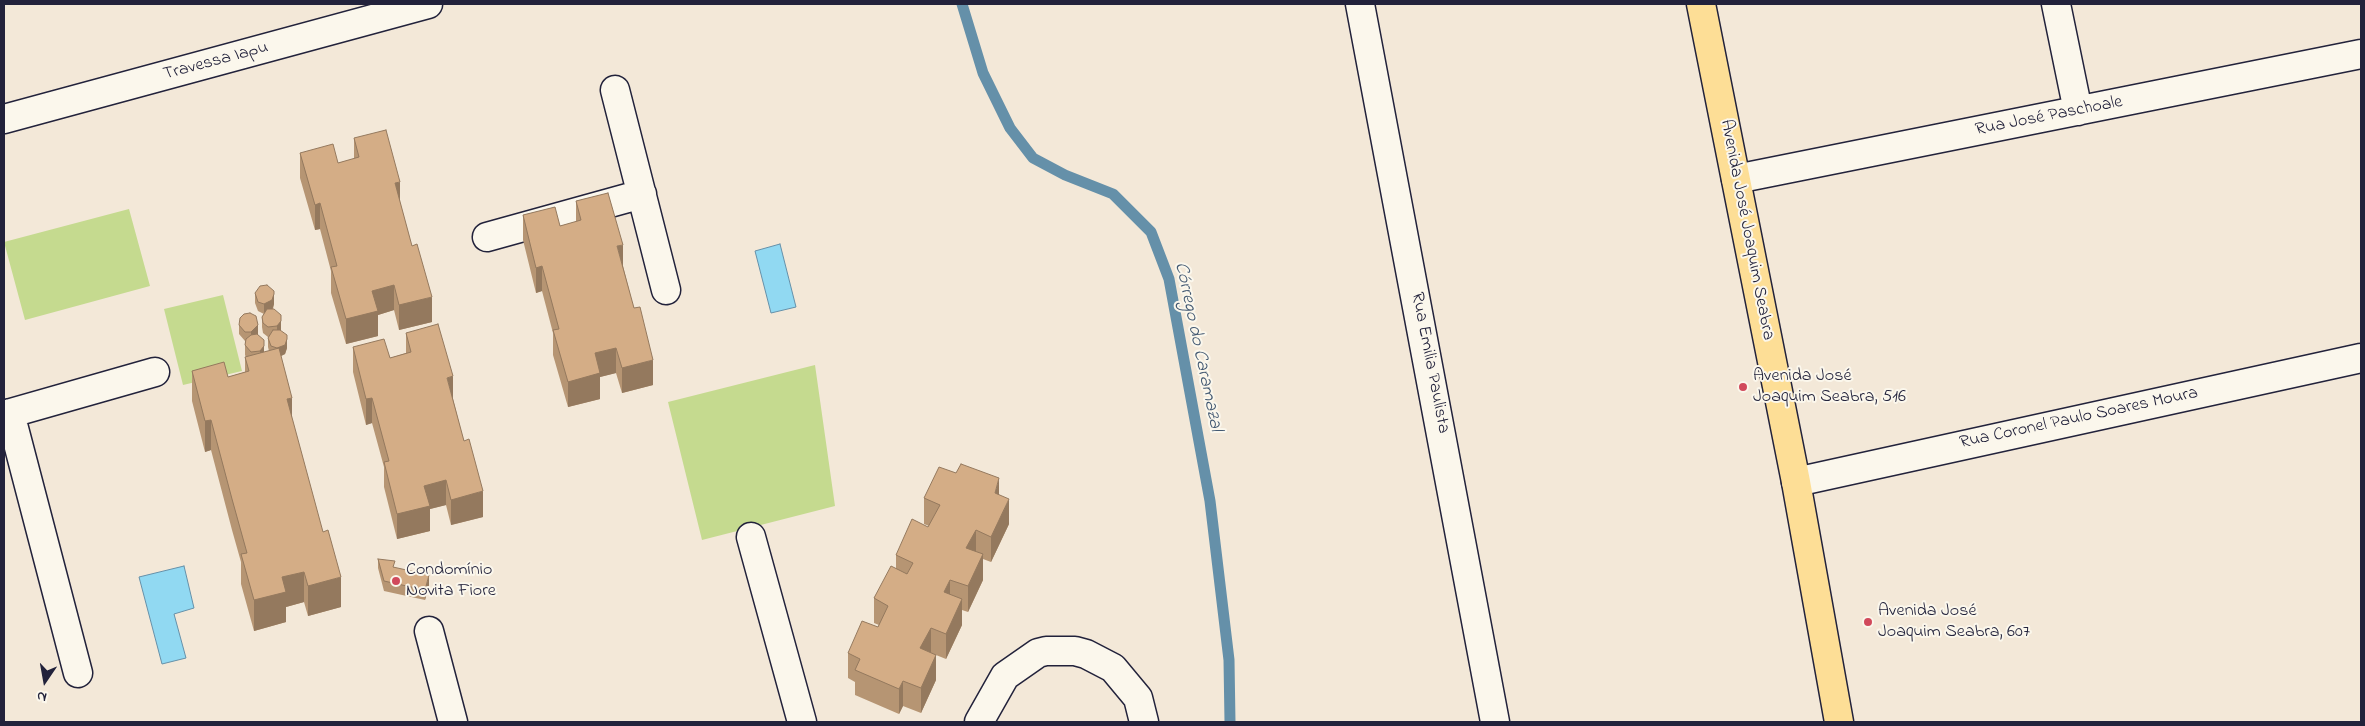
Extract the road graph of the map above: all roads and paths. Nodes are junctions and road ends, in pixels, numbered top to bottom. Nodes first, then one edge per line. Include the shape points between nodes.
1 (428, 4) edge
2 (1360, 4) edge
3 (1701, 4) edge
4 (2056, 4) edge
5 (2361, 54) edge
6 (615, 90) dead end
7 (2078, 111) junction
8 (4, 119) edge
9 (1736, 179) junction
10 (642, 194) junction
11 (487, 236) dead end
12 (666, 290) dead end
13 (2361, 358) edge
14 (155, 372) dead end
15 (7, 414) edge
16 (1796, 482) junction
17 (751, 537) dead end
18 (429, 631) dead end
19 (78, 673) dead end
20 (453, 722) edge
21 (802, 722) edge
22 (979, 722) edge
23 (1144, 722) edge
24 (1495, 722) edge
25 (1838, 722) edge

1 - 8 street, Travessa Iapu
2 - 24 street, Rua Emilia Paulista
3 - 9 main road, Avenida José Joaquim Seabra
4 - 7 street
5 - 7 street, Rua José Paschoale
6 - 10 street
7 - 9 street, Rua José Paschoale
9 - 16 main road, Avenida José Joaquim Seabra
10 - 11 street
10 - 12 street
13 - 16 street, Rua Coronel Paulo Soares Moura
14 - 15 street
15 - 19 street
16 - 25 main road, Avenida José Joaquim Seabra
17 - 21 street
18 - 20 street
22 - 23 street via 1005,676 1038,653 1075,651 1113,668 1138,698

